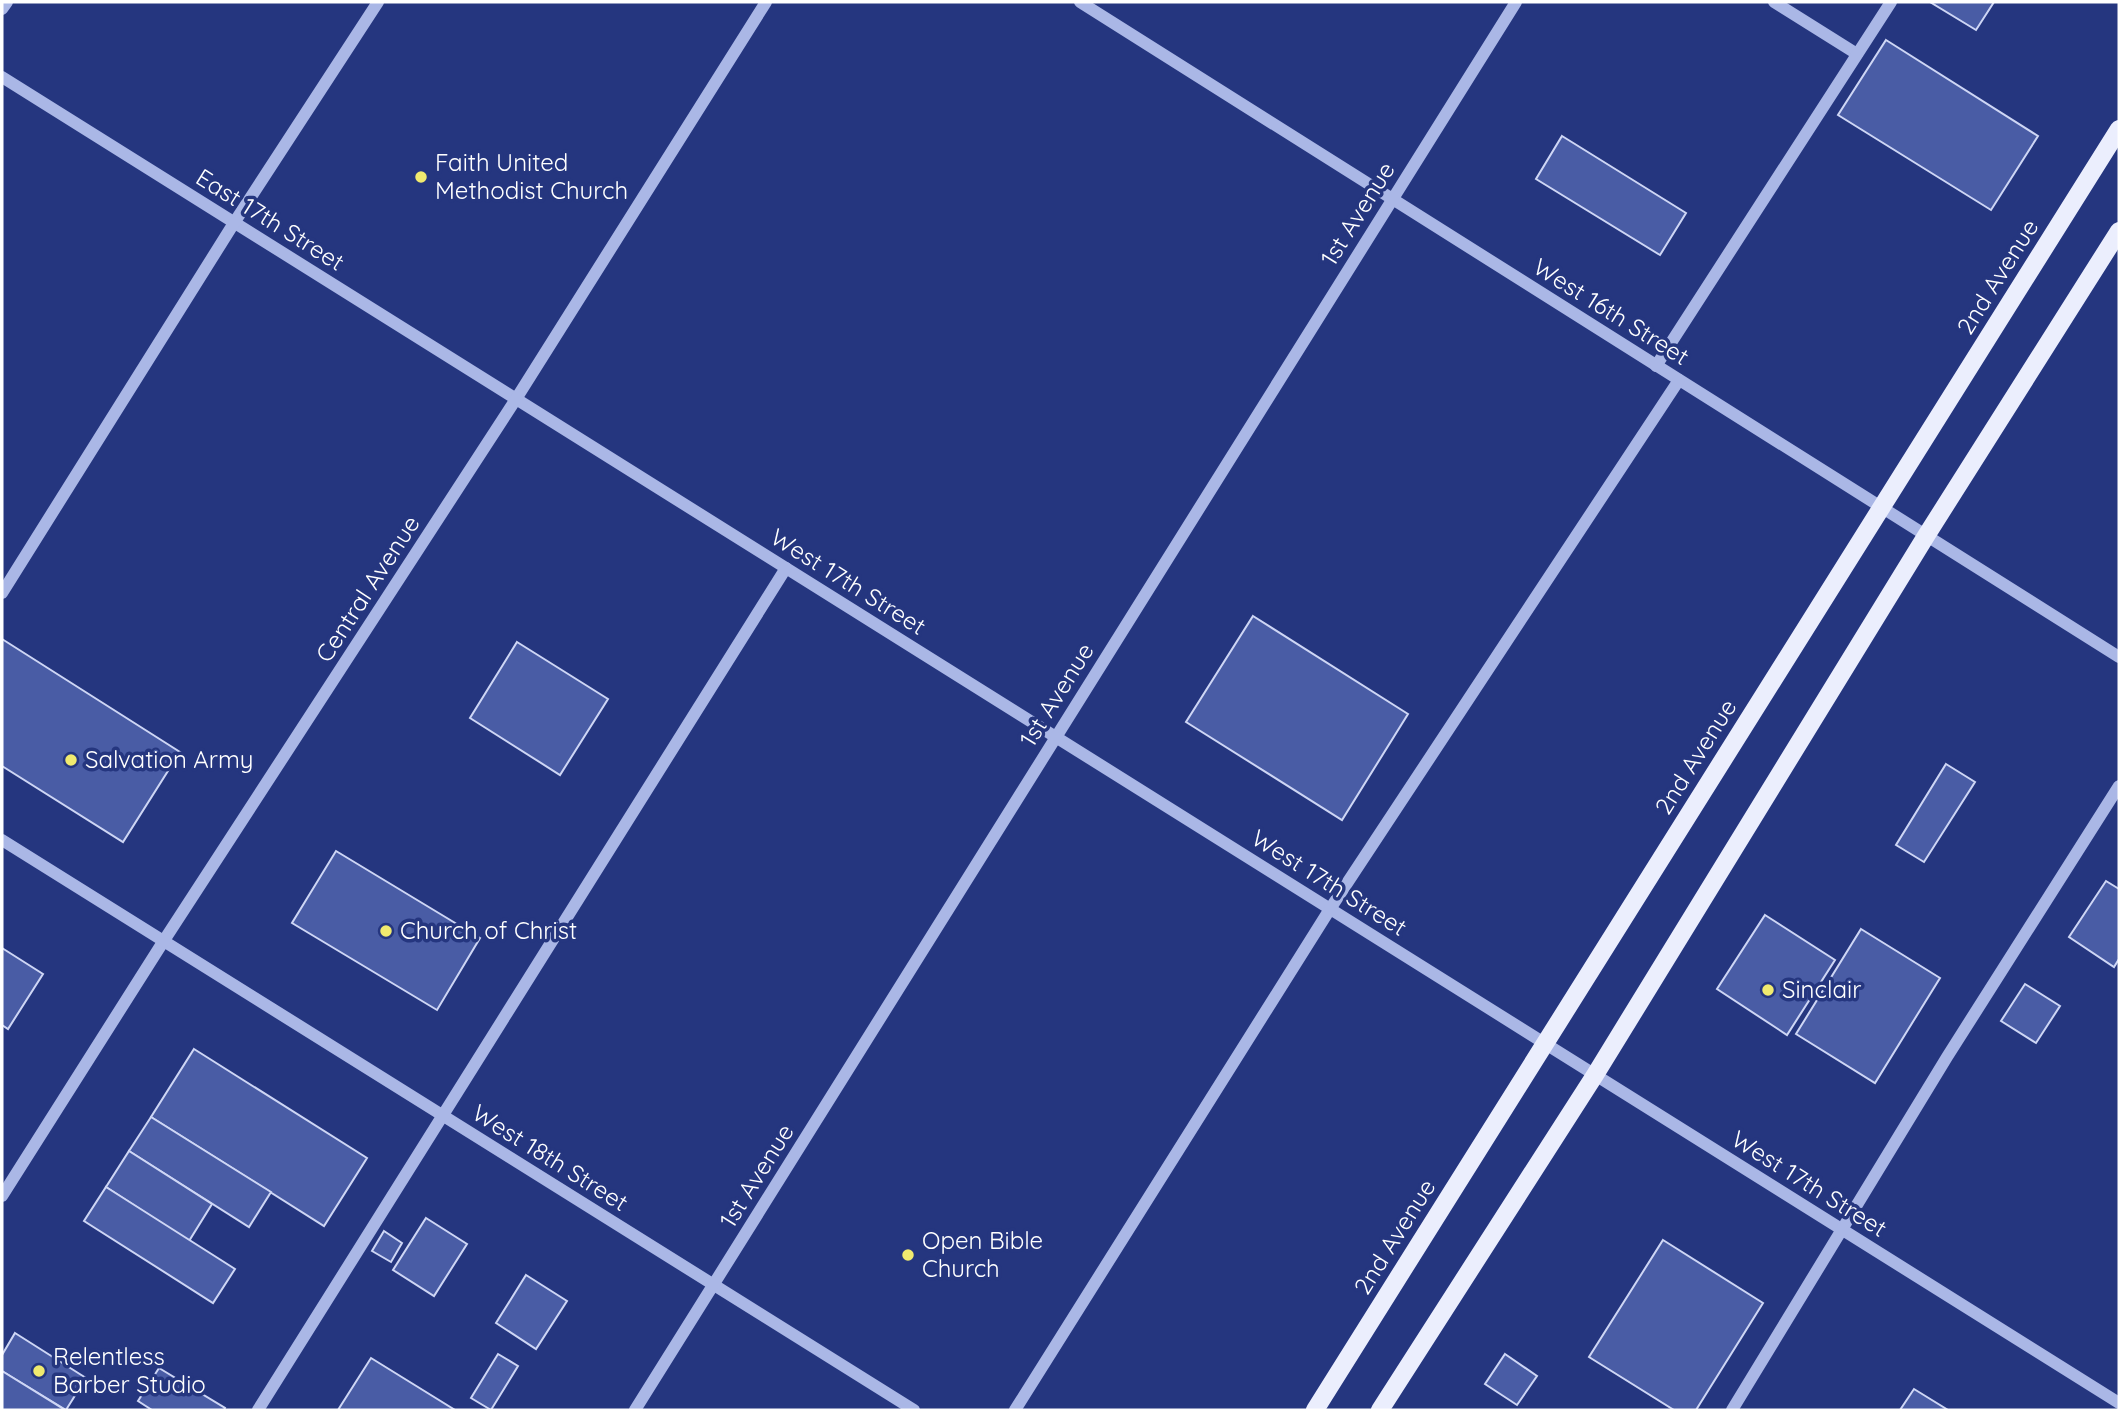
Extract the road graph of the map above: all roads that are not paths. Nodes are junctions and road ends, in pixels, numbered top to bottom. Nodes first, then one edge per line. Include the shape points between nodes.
1 (6, 2) edge
2 (378, 2) edge
3 (766, 2) edge
4 (1080, 2) edge
5 (1516, 2) edge
6 (1774, 2) edge
7 (1891, 2) edge
8 (2, 9) edge
9 (1857, 54) junction
10 (2, 77) edge
11 (2119, 130) edge
12 (1392, 199) junction
13 (234, 223) junction
14 (2119, 230) edge
15 (1656, 366) junction
16 (1679, 380) junction
17 (516, 399) junction
18 (1882, 508) junction
19 (1926, 536) junction
20 (786, 568) junction
21 (2, 593) edge
22 (2119, 657) edge
23 (1056, 737) junction
24 (2119, 786) edge
25 (2, 840) edge
26 (1330, 909) junction
27 (163, 942) junction
28 (1545, 1043) junction
29 (1595, 1075) junction
30 (443, 1116) junction
31 (2, 1196) edge
32 (1843, 1230) junction
33 (713, 1285) junction
34 (2119, 1403) edge
35 (258, 1410) edge
36 (635, 1410) edge
37 (914, 1410) edge
38 (1015, 1410) edge
39 (1315, 1410) edge
40 (1380, 1410) edge
41 (1732, 1410) edge

1 - 8 street
2 - 13 street
3 - 17 street, Central Avenue
4 - 12 street, West 16th Street
5 - 12 street, 1st Avenue
6 - 9 street
7 - 9 street
9 - 15 street
10 - 13 street, East 17th Street
11 - 18 main road, 2nd Avenue
12 - 15 street, West 16th Street
12 - 23 street, 1st Avenue
13 - 17 street, East 17th Street
13 - 21 street
14 - 19 main road
15 - 16 street, West 16th Street
16 - 18 street, West 16th Street
16 - 26 street
17 - 20 street, West 17th Street
17 - 27 street, Central Avenue
18 - 19 street, West 16th Street
18 - 28 main road, 2nd Avenue
19 - 22 street, West 16th Street
19 - 29 main road
20 - 23 street, West 17th Street
20 - 30 street
23 - 26 street, West 17th Street
23 - 33 street, 1st Avenue
24 - 32 street
25 - 27 street, West 18th Street
26 - 28 street, West 17th Street
26 - 38 street
27 - 30 street, West 18th Street
27 - 31 street, Central Avenue
28 - 29 street, West 17th Street
28 - 39 main road, 2nd Avenue
29 - 32 street, West 17th Street
29 - 40 main road
30 - 33 street, West 18th Street
30 - 35 street
32 - 34 street, West 17th Street
32 - 41 street
33 - 36 street, 1st Avenue
33 - 37 street, West 18th Street

